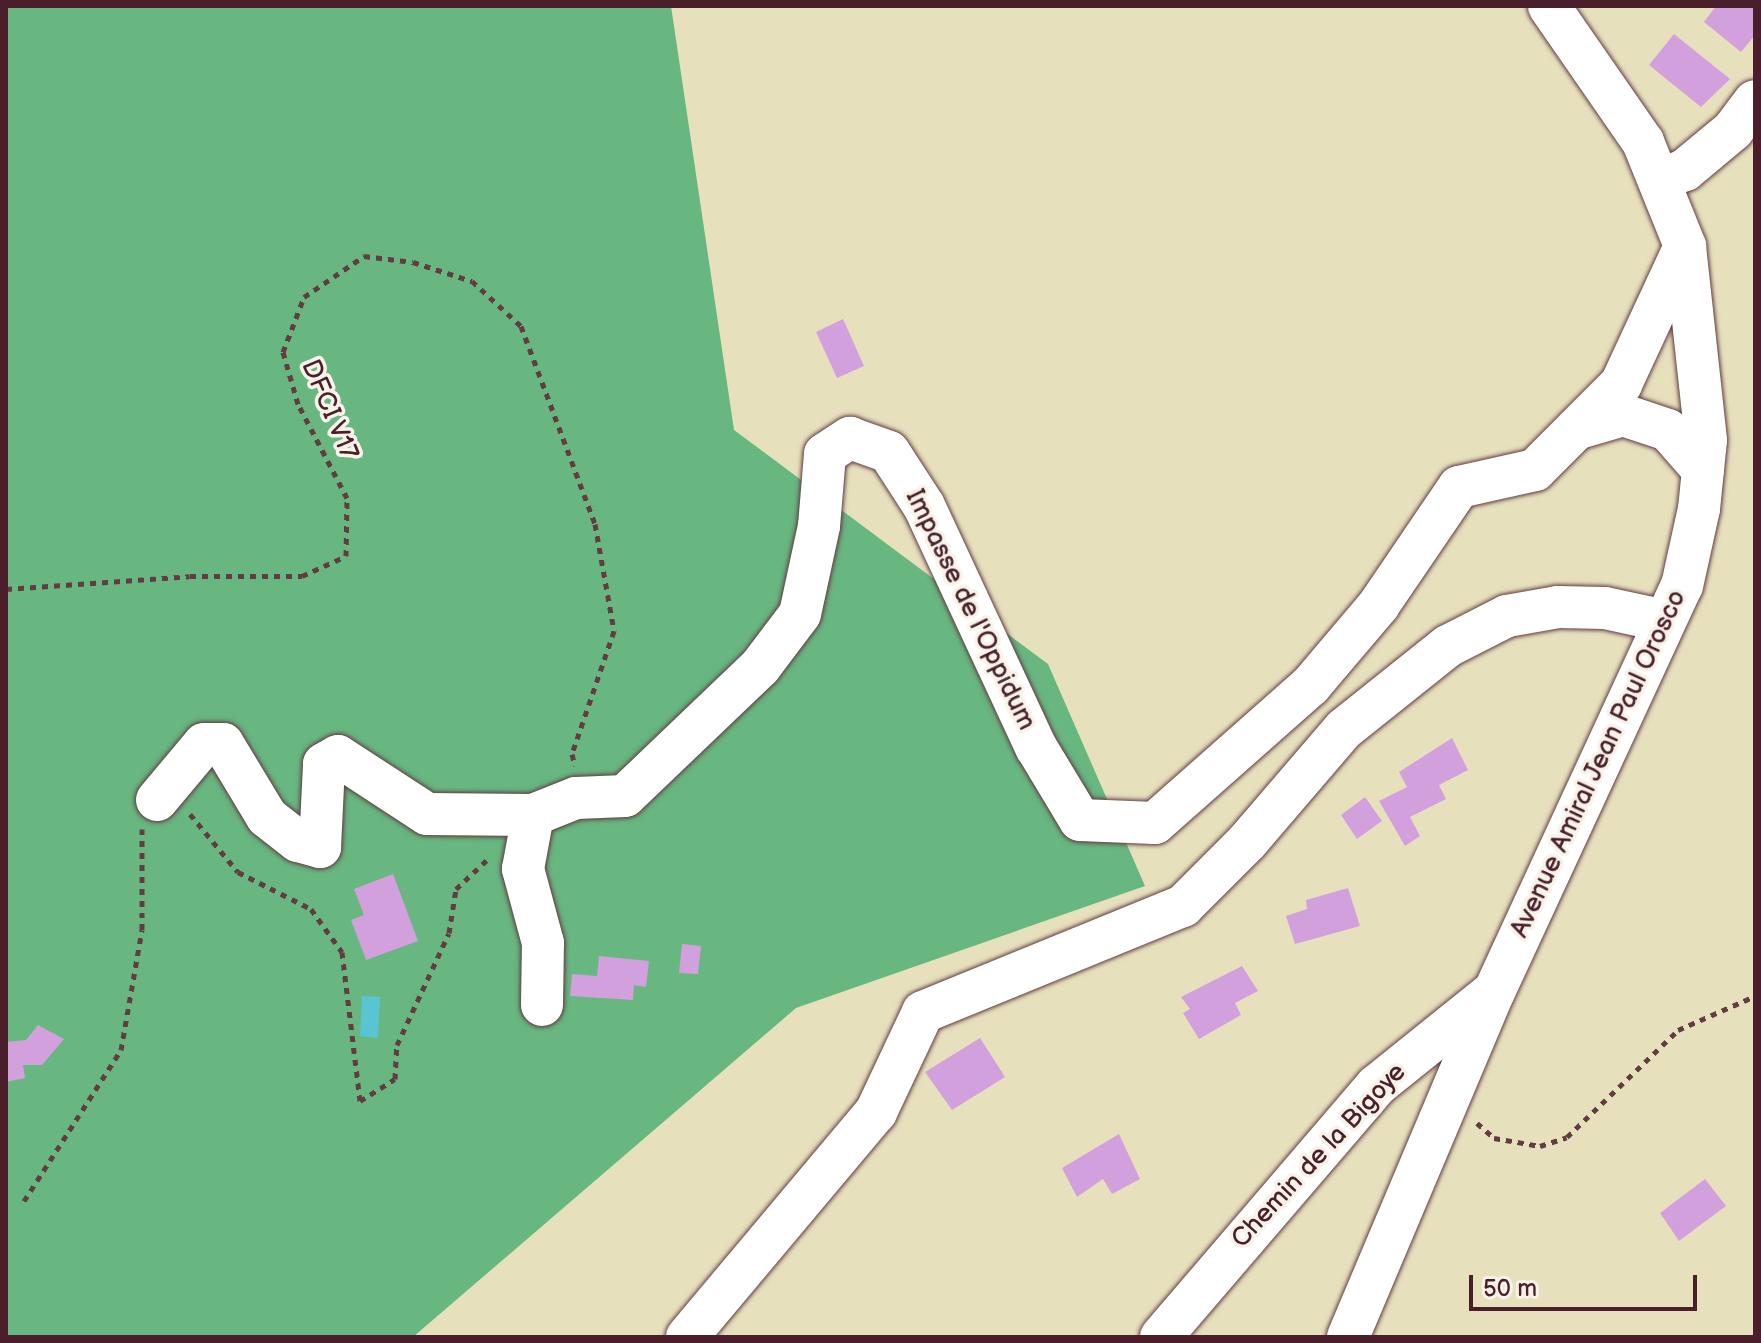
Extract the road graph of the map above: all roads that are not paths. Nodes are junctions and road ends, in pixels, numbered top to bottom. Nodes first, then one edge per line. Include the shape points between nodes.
1 (1549, 6) edge
2 (1755, 101) edge
3 (1659, 180) junction
4 (1685, 246) junction
5 (1576, 429) junction
6 (1703, 470) junction
7 (1665, 621) junction
8 (157, 800) road end
9 (533, 815) junction
10 (1494, 992) junction
11 (542, 1005) dead end
12 (687, 1337) edge
13 (1161, 1337) edge
14 (1348, 1337) edge

1 - 3 street, Avenue Amiral Jean Paul Orosco via 1643,142
2 - 3 street via 1733,130 1697,160
3 - 4 street, Avenue Amiral Jean Paul Orosco
4 - 5 street, Impasse de l'Oppidum via 1621,384
4 - 6 street, Avenue Amiral Jean Paul Orosco via 1706,440
5 - 6 street, Impasse de l'Oppidum via 1623,415 1668,430
5 - 9 street, Impasse de l'Oppidum via 1535,470 1459,487 1378,606 1311,685 1155,823 1080,820 1036,747 924,506 889,452 850,438 825,454 819,526 800,614 760,667 625,796 576,798
6 - 7 street, Avenue Amiral Jean Paul Orosco via 1682,586
7 - 10 street, Avenue Amiral Jean Paul Orosco
7 - 12 street via 1605,608 1558,607 1507,616 1448,646 1344,729 1247,842 1183,906 923,1012 876,1112
8 - 9 street via 204,744 223,744 267,817 298,841 320,847 324,764 338,756 427,814
9 - 11 street via 523,869 543,943
10 - 13 street, Chemin de la Bigoye via 1376,1086
10 - 14 street, Avenue Amiral Jean Paul Orosco

